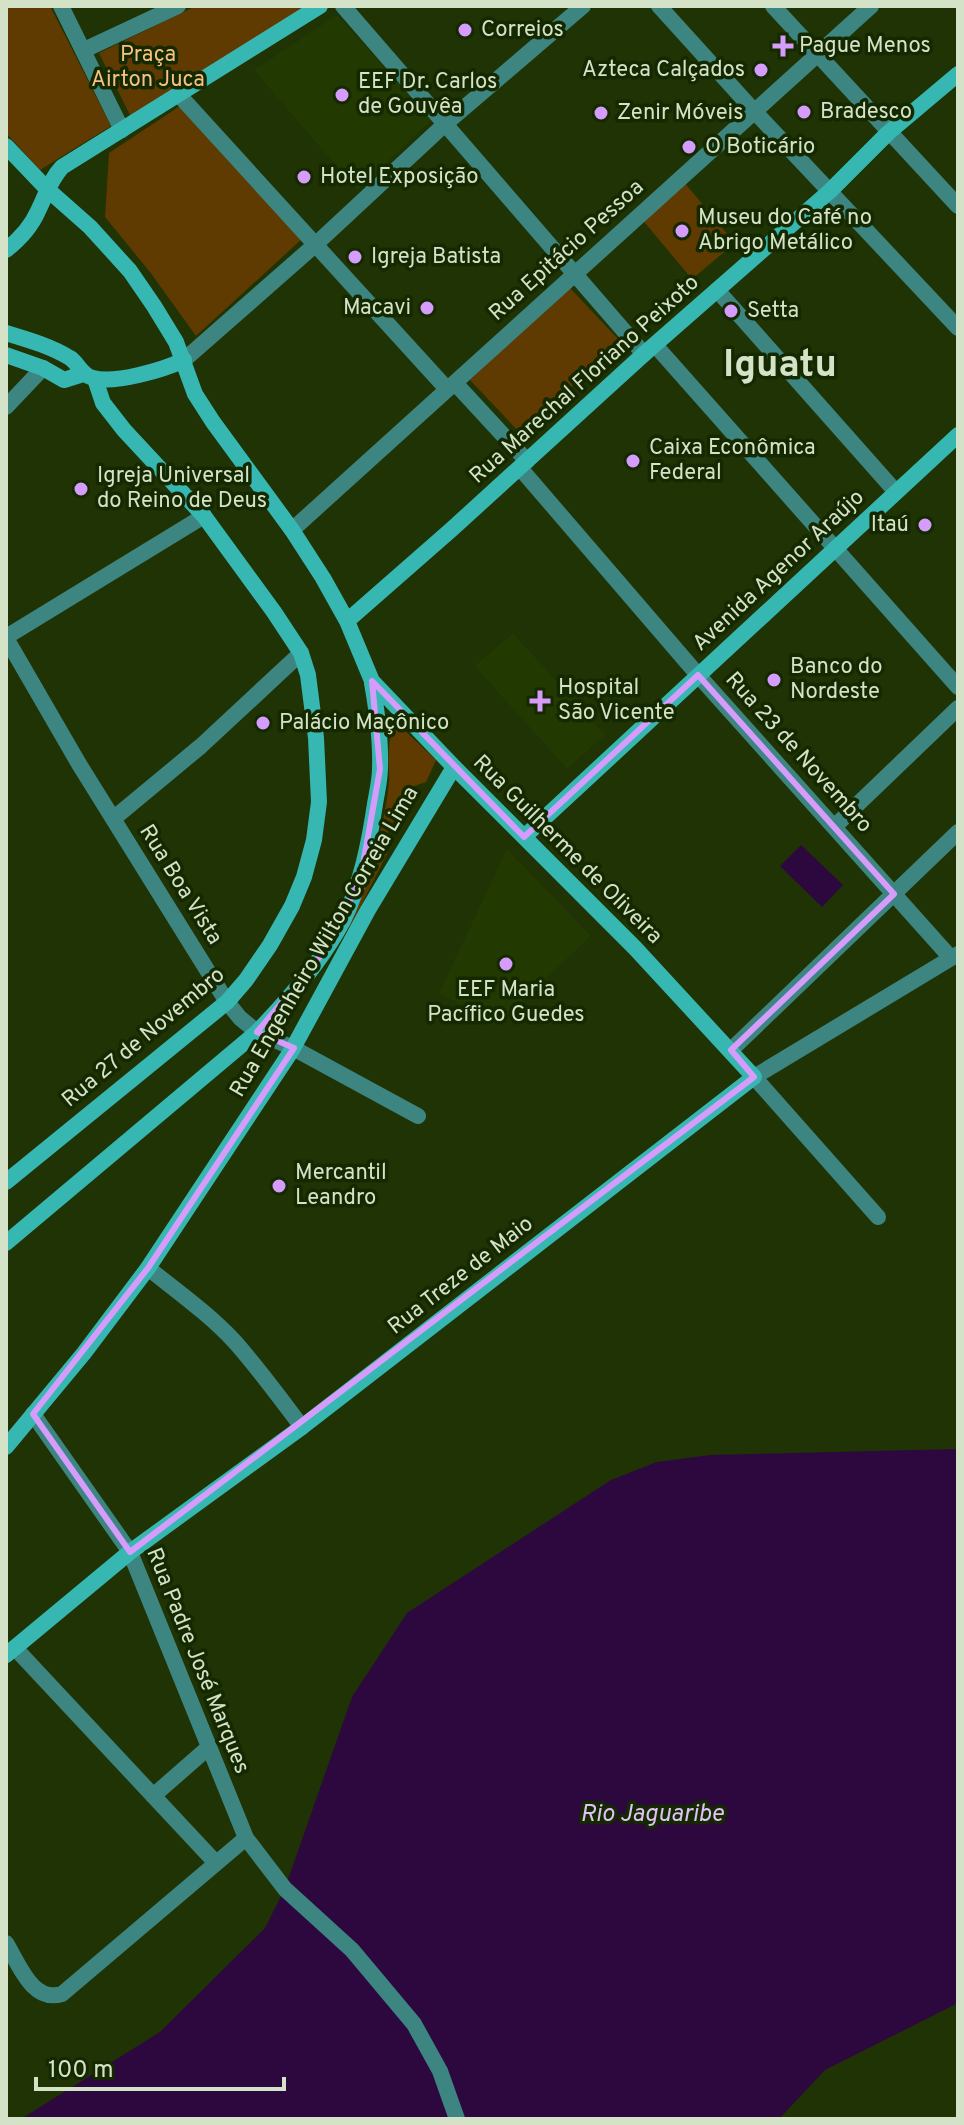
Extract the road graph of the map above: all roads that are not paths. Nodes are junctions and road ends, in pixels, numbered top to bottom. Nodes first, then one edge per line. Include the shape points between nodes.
1 (61, 6) edge
2 (178, 6) edge
3 (320, 6) edge
4 (343, 6) edge
5 (583, 6) edge
6 (659, 6) edge
7 (773, 6) edge
8 (871, 6) edge
9 (84, 50) junction
10 (816, 54) junction
11 (958, 74) edge
12 (179, 95) junction
13 (755, 112) junction
14 (444, 125) junction
15 (122, 130) junction
16 (888, 133) junction
17 (6, 146) edge
18 (47, 189) junction
19 (830, 191) junction
20 (958, 206) edge
21 (316, 244) junction
22 (6, 250) edge
23 (573, 274) junction
24 (717, 290) junction
25 (958, 328) edge
26 (6, 333) edge
27 (650, 349) junction
28 (6, 355) edge
29 (184, 360) junction
30 (43, 368) junction
31 (89, 377) junction
32 (451, 386) junction
33 (6, 407) edge
34 (958, 435) edge
35 (523, 465) junction
36 (896, 492) junction
37 (204, 516) junction
38 (292, 530) junction
39 (836, 548) junction
40 (347, 621) junction
41 (6, 638) edge
42 (301, 653) junction
43 (698, 675) junction
44 (372, 681) junction
45 (958, 687) edge
46 (958, 708) edge
47 (454, 767) junction
48 (113, 819) junction
49 (835, 826) junction
50 (958, 832) edge
51 (524, 837) junction
52 (894, 894) junction
53 (955, 956) edge
54 (227, 1002) junction
55 (257, 1032) junction
56 (293, 1048) junction
57 (731, 1050) junction
58 (754, 1077) junction
59 (418, 1116) dead end
60 (6, 1182) edge
61 (878, 1217) dead end
62 (6, 1243) edge
63 (148, 1268) junction
64 (33, 1414) junction
65 (302, 1427) junction
66 (6, 1447) edge
67 (130, 1552) junction
68 (10, 1652) edge
69 (209, 1747) junction
70 (153, 1796) junction
71 (246, 1838) junction
72 (216, 1863) junction
73 (6, 1943) edge
74 (457, 2119) edge

1 - 9 street
2 - 9 street
3 - 12 main road
4 - 14 street
5 - 14 street
6 - 13 street
7 - 10 street
8 - 10 street, Rua Epitácio Pessoa
9 - 15 street
10 - 13 street, Rua Epitácio Pessoa
10 - 16 street
11 - 16 main road, Rua Marechal Floriano Peixoto
12 - 15 main road
12 - 21 street, Rua 23 de Novembro
13 - 19 street
13 - 23 street, Rua Epitácio Pessoa
14 - 21 street
14 - 23 street
15 - 18 main road via 62,167
16 - 19 main road, Rua Marechal Floriano Peixoto
16 - 20 street
17 - 18 main road, Rua Guilherme de Oliveira
18 - 22 main road via 24,234
18 - 29 main road, Rua Guilherme de Oliveira via 130,271
19 - 24 main road, Rua Marechal Floriano Peixoto
19 - 25 street
21 - 29 street
21 - 32 street, Rua 23 de Novembro
23 - 27 street
23 - 32 street, Rua Epitácio Pessoa
24 - 27 main road, Rua Marechal Floriano Peixoto
24 - 36 street
26 - 31 main road via 54,349
27 - 35 main road, Rua Marechal Floriano Peixoto
27 - 39 street
28 - 30 main road
29 - 31 main road via 143,374
29 - 38 main road, Rua Guilherme de Oliveira via 195,394
30 - 31 main road via 64,380
30 - 33 street
31 - 37 main road, Rua 27 de Novembro via 114,417
32 - 35 street, Rua 23 de Novembro
32 - 38 street, Rua Epitácio Pessoa
34 - 36 main road, Avenida Agenor Araújo
35 - 40 main road, Rua Marechal Floriano Peixoto
35 - 43 street, Rua 23 de Novembro
36 - 39 main road, Avenida Agenor Araújo
37 - 41 street
37 - 42 main road, Rua 27 de Novembro
38 - 40 main road, Rua Guilherme de Oliveira
39 - 43 main road, Avenida Agenor Araújo
39 - 45 street
40 - 44 main road, Rua Guilherme de Oliveira
41 - 48 street, Rua Boa Vista
42 - 48 street
42 - 54 main road, Rua 27 de Novembro via 316,738 319,802 314,840 292,906
43 - 49 street, Rua 23 de Novembro
43 - 51 main road, Avenida Agenor Araújo
44 - 47 main road, Rua Guilherme de Oliveira
44 - 55 main road via 380,769 360,881 318,959
46 - 49 street
47 - 51 main road, Rua Guilherme de Oliveira
47 - 56 main road, Rua Engenheiro Wilton Correia Lima
48 - 54 street, Rua Boa Vista
49 - 52 street, Rua 23 de Novembro
50 - 52 street
51 - 57 main road, Rua Guilherme de Oliveira
52 - 53 street, Rua 23 de Novembro
52 - 57 street
53 - 58 street, Rua Treze de Maio
54 - 55 street, Rua Boa Vista
54 - 60 main road, Rua 27 de Novembro
55 - 56 street, Rua Boa Vista
55 - 62 main road
56 - 59 street, Rua Boa Vista
56 - 63 main road, Rua Engenheiro Wilton Correia Lima
57 - 58 main road, Rua Guilherme de Oliveira
58 - 61 street, Rua Guilherme de Oliveira
58 - 65 main road, Rua Treze de Maio
63 - 64 main road, Rua Engenheiro Wilton Correia Lima
63 - 65 street via 235,1342
64 - 66 main road, Rua Engenheiro Wilton Correia Lima
64 - 67 street, Rua Padre José Marques
65 - 67 main road, Rua Treze de Maio
67 - 68 main road, Rua Treze de Maio
67 - 69 street, Rua Padre José Marques
68 - 70 street
69 - 70 street
69 - 71 street, Rua Padre José Marques
70 - 72 street
71 - 72 street
71 - 74 street, Rua Padre José Marques via 285,1889 352,1950 414,2024 440,2071
72 - 73 street via 62,1994 47,1996 32,1986

